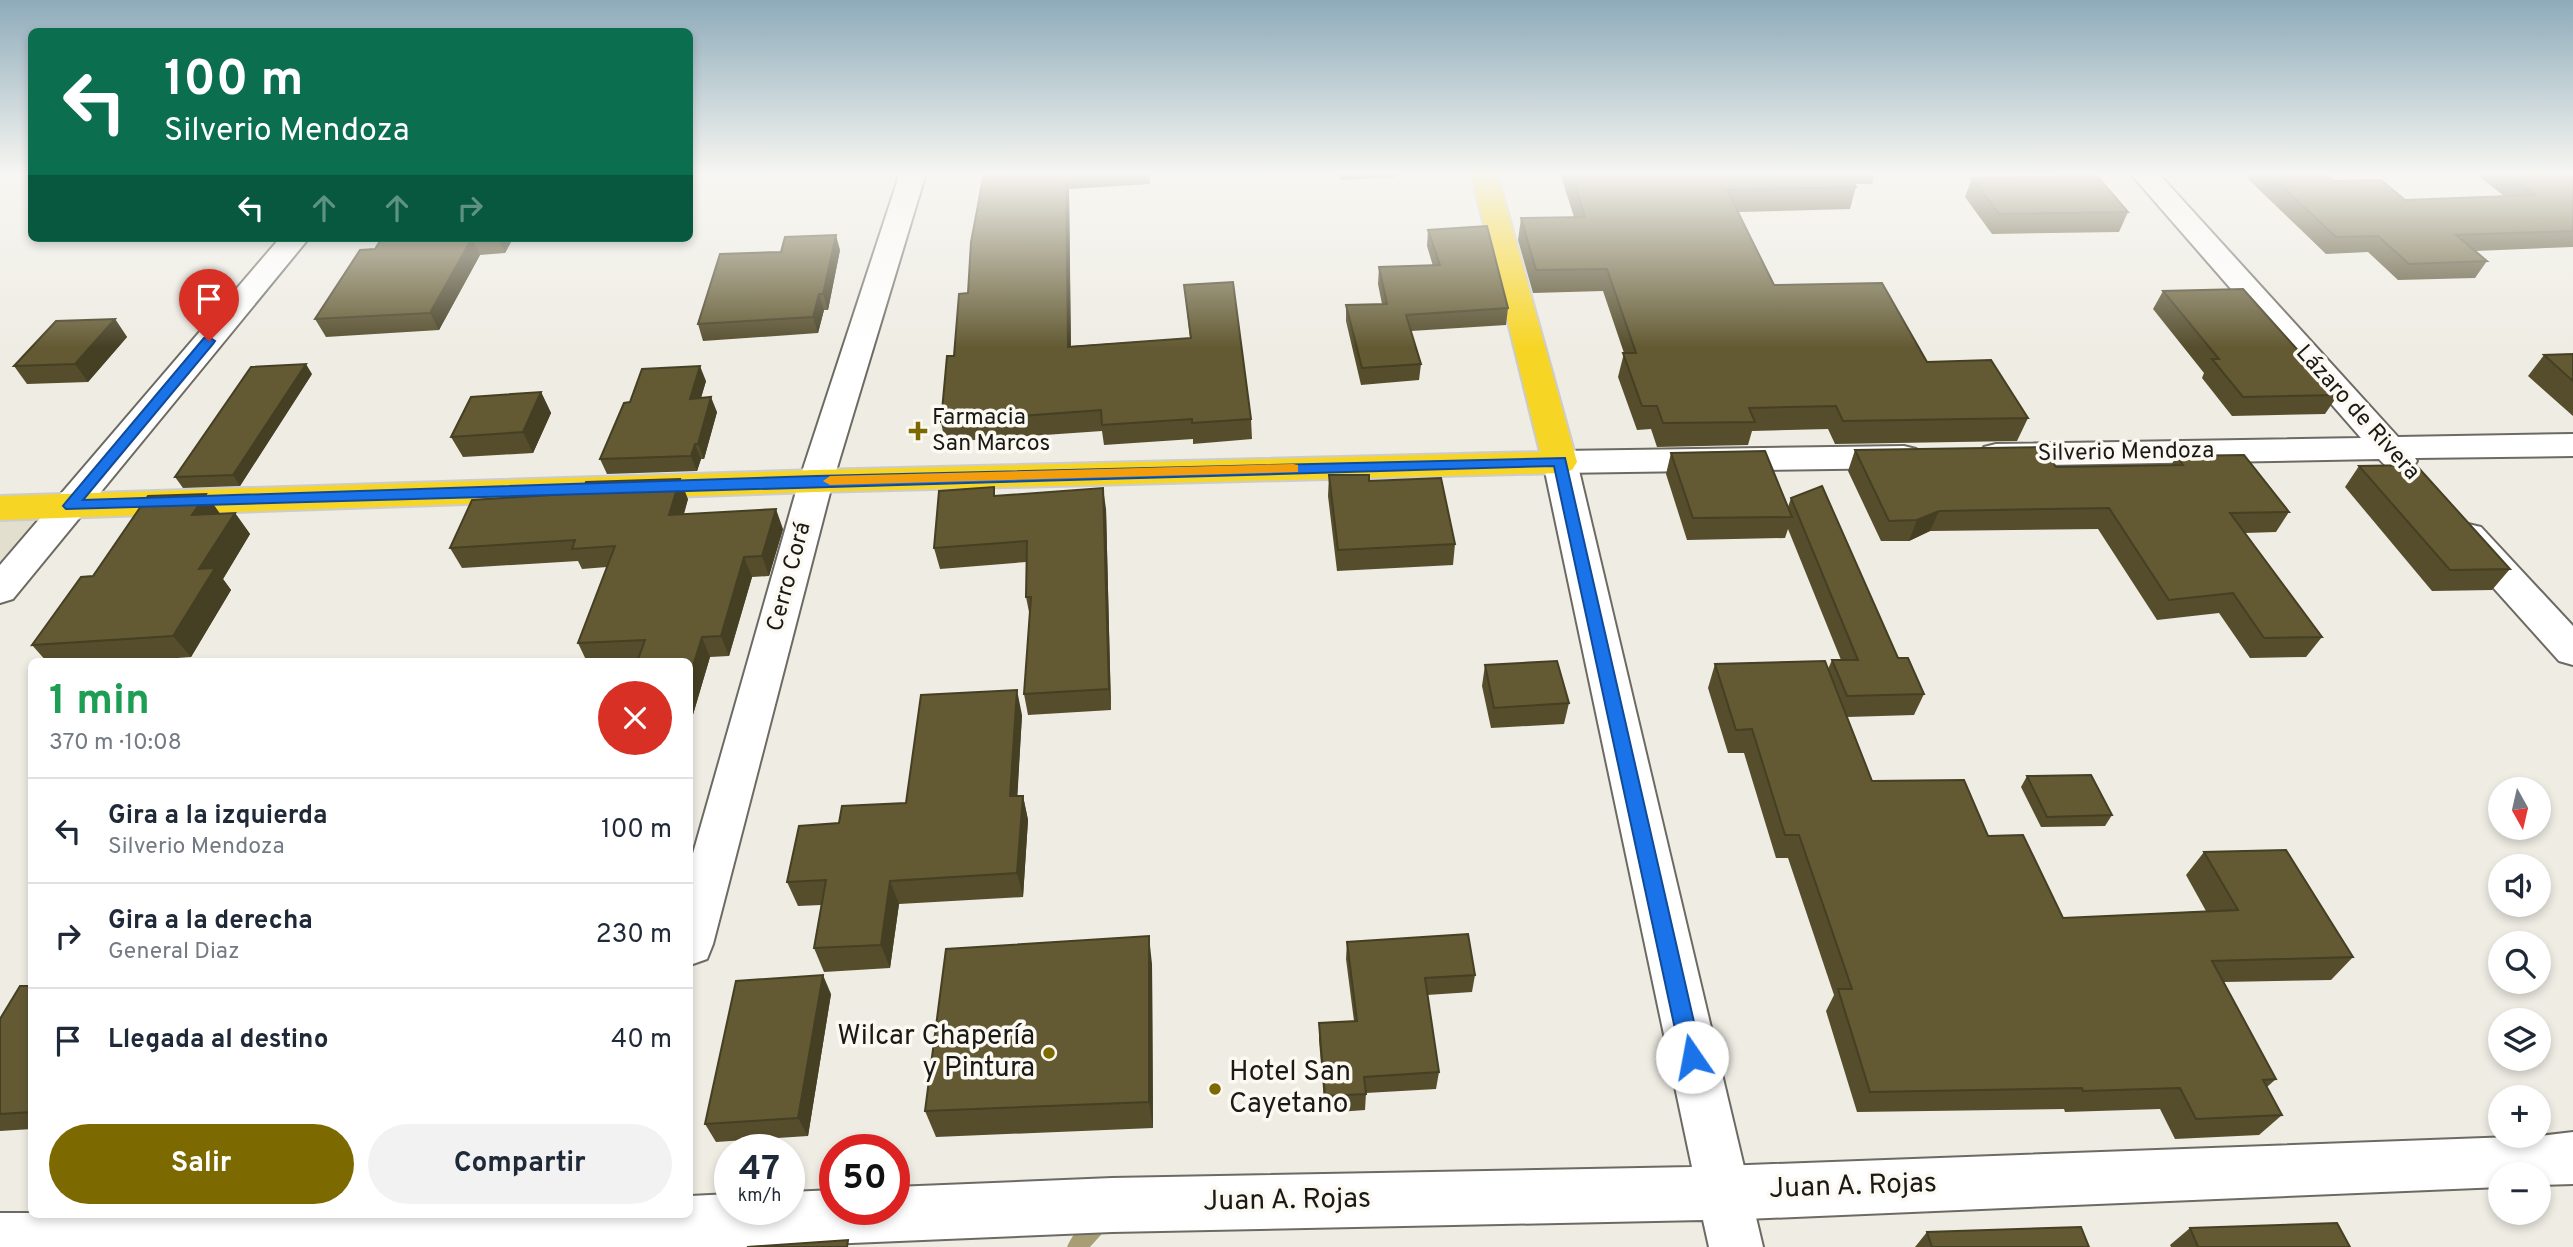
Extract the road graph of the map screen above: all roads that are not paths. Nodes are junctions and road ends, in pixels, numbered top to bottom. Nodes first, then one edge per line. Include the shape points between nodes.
1 (895, 231) edge
2 (1499, 231) edge
3 (2195, 231) edge
4 (292, 242) edge
5 (2573, 445) edge
6 (2389, 450) junction
7 (1560, 462) junction
8 (816, 481) junction
9 (71, 506) junction
10 (0, 508) edge
11 (0, 590) edge
12 (2573, 651) edge
13 (693, 933) edge
14 (2573, 1158) edge
15 (1721, 1193) junction
16 (611, 1229) edge
17 (0, 1240) edge
18 (1735, 1247) edge

1 - 8 street, Cerro Corá
2 - 7 highway
3 - 6 street, Lázaro de Rivera
4 - 9 street
5 - 6 street, Silverio Mendoza
6 - 7 street, Silverio Mendoza
6 - 12 street, Lázaro de Rivera
7 - 8 highway, Silverio Mendoza
7 - 15 street
8 - 9 highway, Silverio Mendoza
8 - 13 street, Cerro Corá
9 - 10 highway, Silverio Mendoza
9 - 11 street
14 - 15 street, Juan A. Rojas
15 - 16 street, Juan A. Rojas via 1112,1205
15 - 18 street
16 - 17 street, Juan A. Rojas

